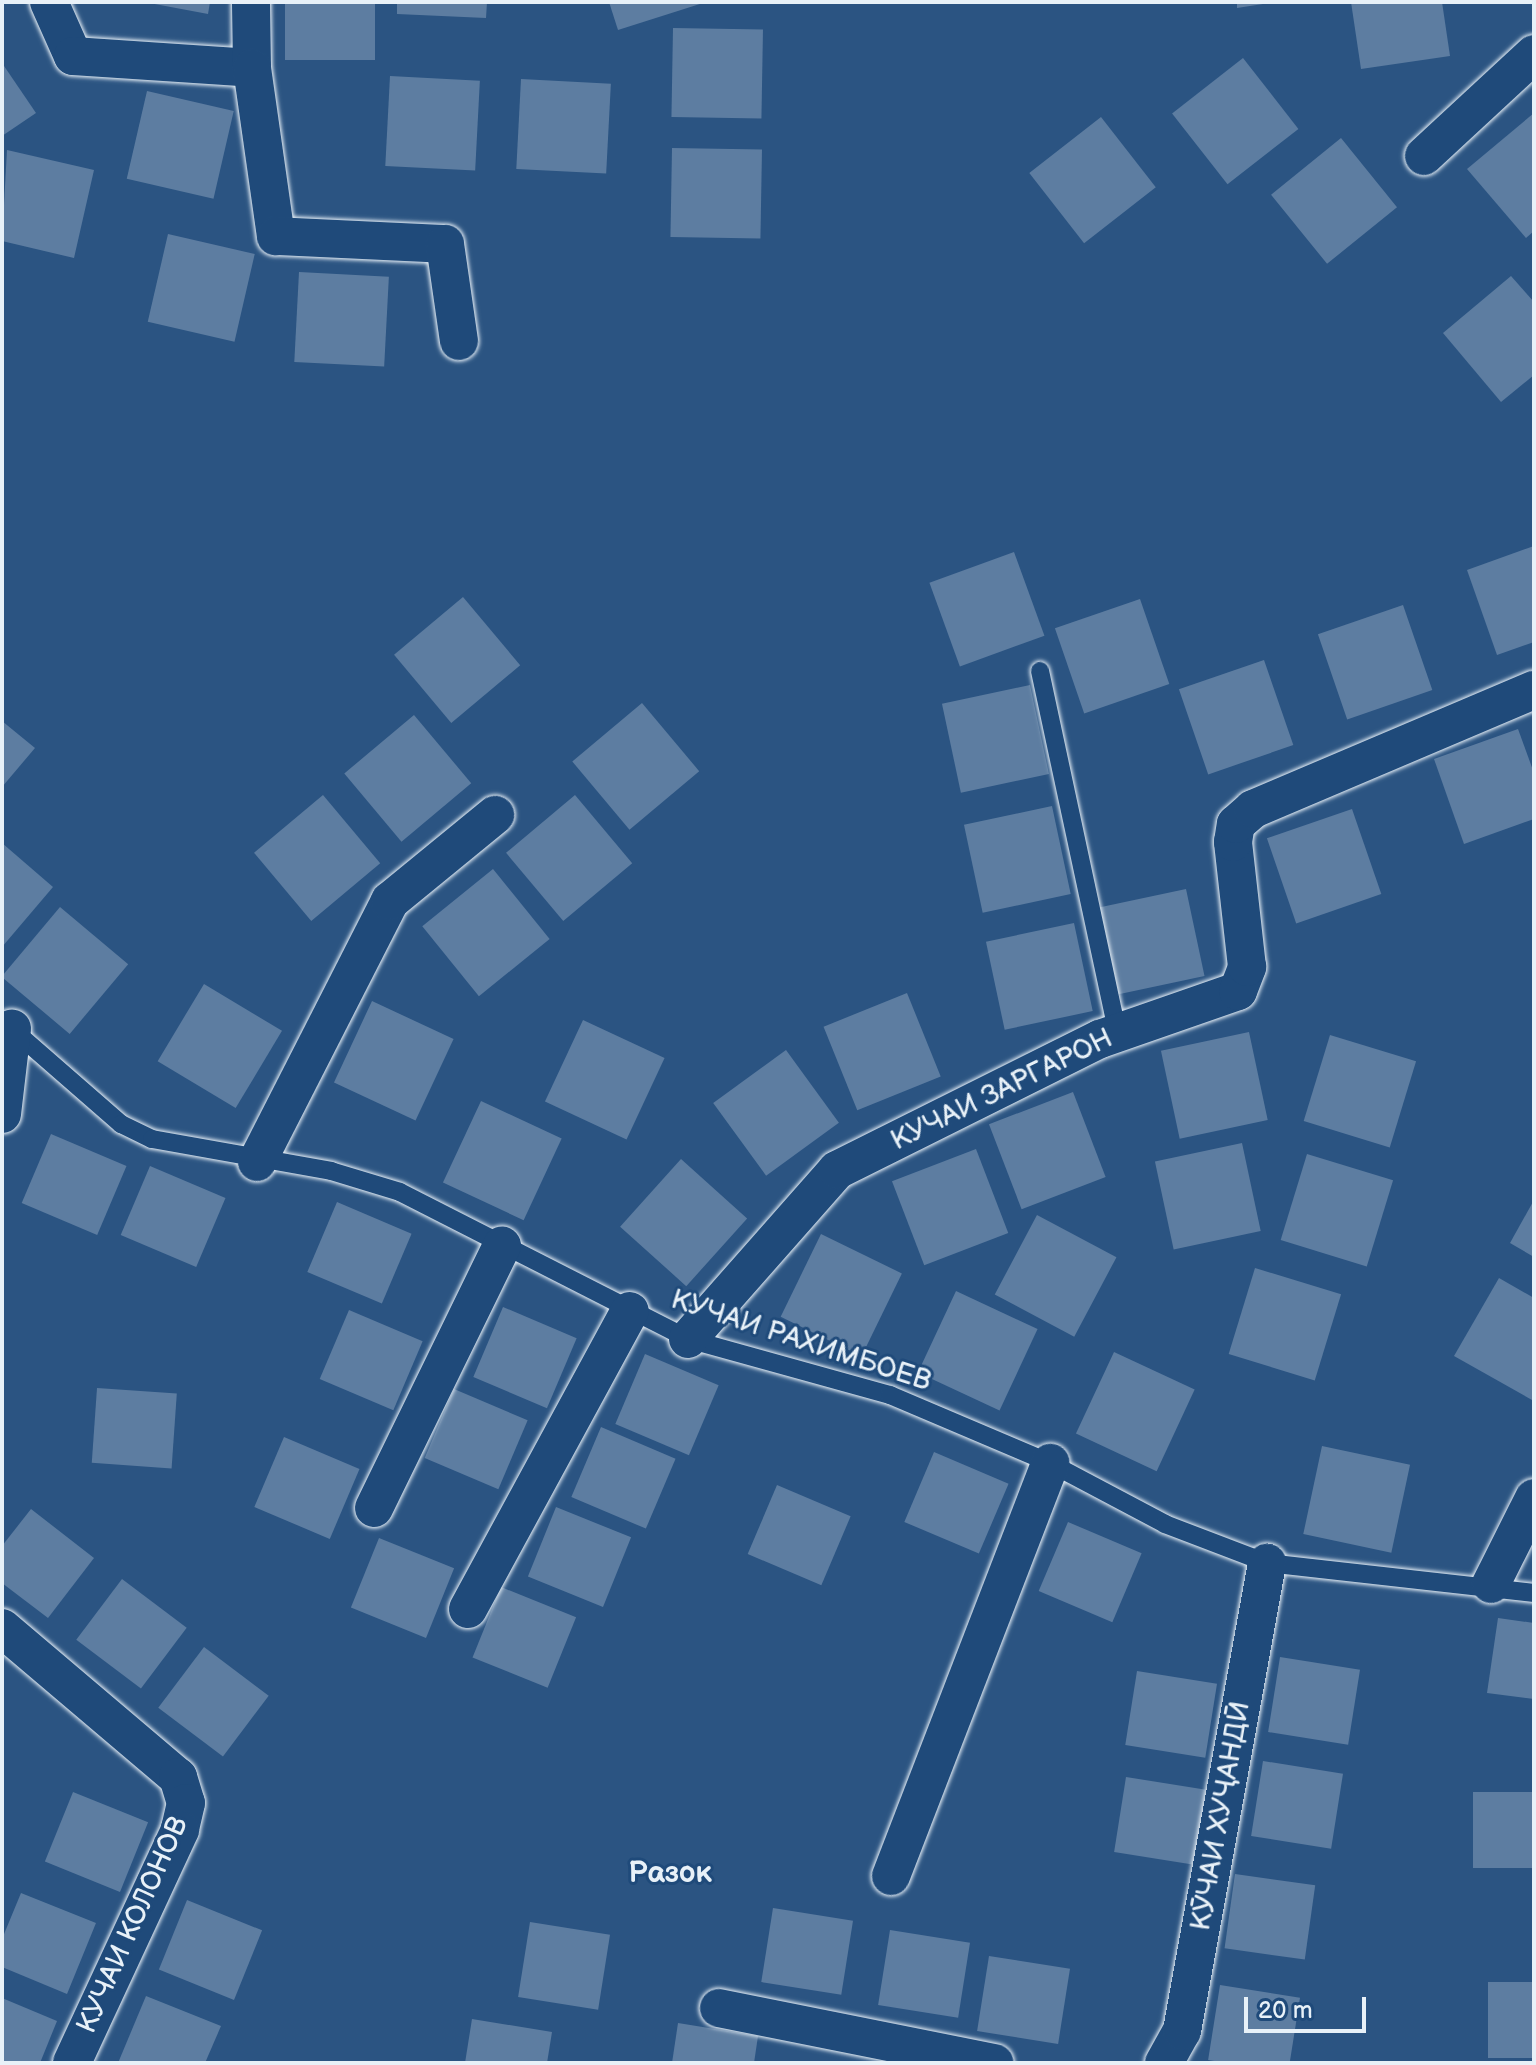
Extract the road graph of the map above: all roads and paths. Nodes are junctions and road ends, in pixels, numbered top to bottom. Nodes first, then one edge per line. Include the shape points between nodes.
1 (49, 2) edge
2 (251, 2) edge
3 (1534, 54) edge
4 (252, 68) junction
5 (1424, 156) dead end
6 (459, 341) dead end
7 (1040, 671) dead end
8 (1534, 690) edge
9 (495, 815) dead end
10 (7, 1023) edge
11 (1118, 1034) junction
12 (2, 1114) edge
13 (257, 1162) junction
14 (502, 1245) junction
15 (630, 1311) junction
16 (688, 1339) junction
17 (1050, 1463) junction
18 (1534, 1498) edge
19 (374, 1508) dead end
20 (1267, 1563) junction
21 (1491, 1584) junction
22 (1534, 1593) edge
23 (468, 1609) dead end
24 (2, 1628) edge
25 (891, 1876) dead end
26 (719, 2008) dead end
27 (72, 2063) edge
28 (995, 2063) edge
29 (1164, 2063) edge

1 - 4 street via 73,56
2 - 4 street
3 - 5 street
4 - 6 street via 276,236 445,244
7 - 11 lane
8 - 11 street, КУЧАИ ЗАРГАРОН via 1253,809 1236,824 1233,842 1247,967 1238,991
9 - 13 street via 390,901
10 - 12 street
10 - 13 lane, КУЧАИ РАХИМБОЕВ via 121,1124 183,1150
11 - 16 street, КУЧАИ ЗАРГАРОН via 837,1170
13 - 14 lane, КУЧАИ РАХИМБОЕВ via 331,1171 400,1192
14 - 15 lane, КУЧАИ РАХИМБОЕВ
14 - 19 street
15 - 16 lane, КУЧАИ РАХИМБОЕВ
15 - 23 street
16 - 17 lane, КУЧАИ РАХИМБОЕВ via 890,1395
17 - 20 lane, КУЧАИ РАХИМБОЕВ via 1165,1524
17 - 25 street
18 - 21 street
20 - 21 lane, КУЧАИ РАХИМБОЕВ via 1366,1580
20 - 29 street, КӮЧАИ ХУҶАНДӢ via 1182,2031
21 - 22 lane, КУЧАИ РАХИМБОЕВ
24 - 27 street, КУЧАИ КОЛОНОВ via 178,1777 186,1803 180,1830
26 - 28 street

